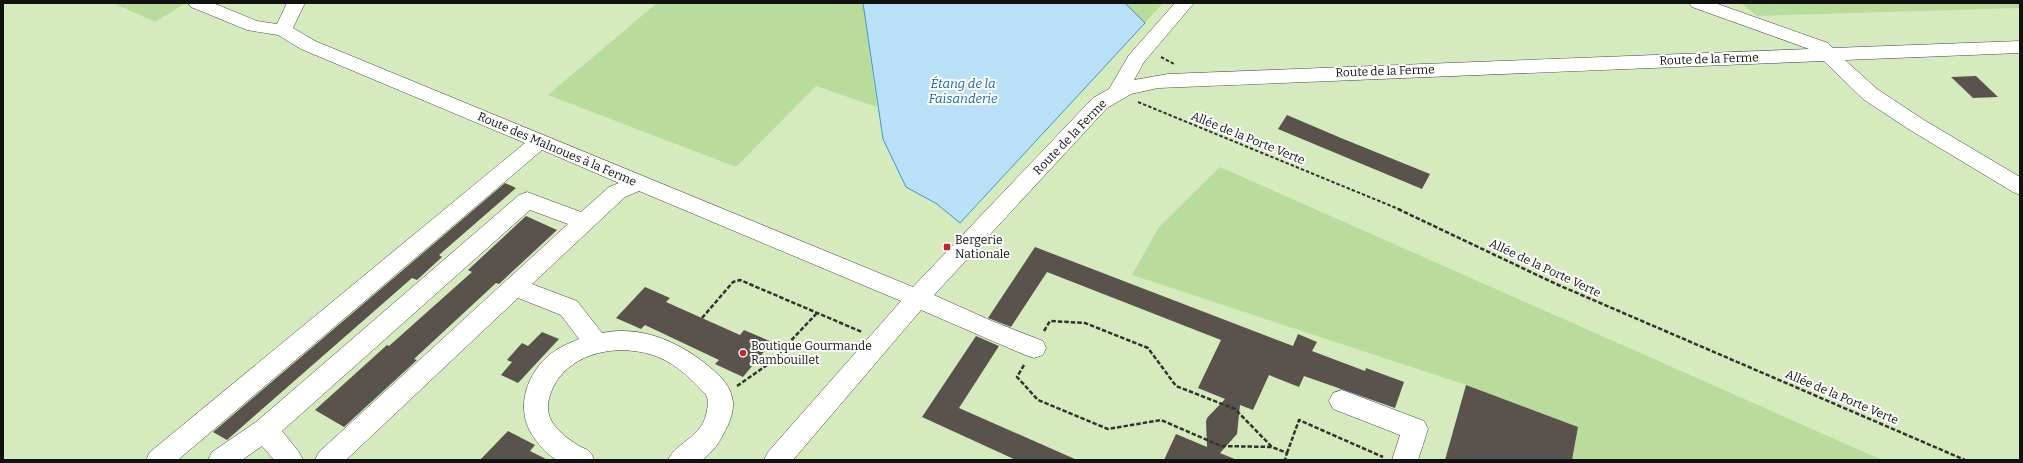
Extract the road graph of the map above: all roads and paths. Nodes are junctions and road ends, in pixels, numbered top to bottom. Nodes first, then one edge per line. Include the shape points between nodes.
1 (197, 3) edge
2 (296, 3) edge
3 (1185, 3) edge
4 (1704, 4) edge
5 (283, 30) junction
6 (2020, 47) edge
7 (1831, 54) junction
8 (1118, 91) junction
9 (539, 142) junction
10 (638, 183) junction
11 (2020, 187) edge
12 (584, 222) junction
13 (514, 287) junction
14 (917, 298) junction
15 (817, 313) junction
16 (702, 318) dead end
17 (595, 342) junction
18 (1034, 348) junction
19 (874, 349) junction
20 (720, 395) junction
21 (1342, 401) dead end
22 (265, 430) junction
23 (1272, 447) junction
24 (1287, 453) junction
25 (1375, 454) dead end
26 (159, 460) edge
27 (221, 460) edge
28 (290, 460) edge
29 (328, 460) edge
30 (580, 460) edge
31 (681, 460) edge
32 (777, 460) edge
33 (1285, 460) edge
34 (1405, 460) edge
35 (1965, 460) edge

1 - 5 street, Route des Malnoues à la Ferme via 253,26
2 - 5 street
3 - 8 street via 1136,59
4 - 7 street via 1821,47
5 - 9 street, Route des Malnoues à la Ferme via 308,46
6 - 7 street, Route de la Ferme
7 - 8 street, Route de la Ferme via 1168,80 1144,83
7 - 11 street via 1870,94
8 - 14 street, Route de la Ferme via 1100,103
8 - 35 path, Allée de la Porte Verte via 1162,113 1404,211 1556,284
9 - 10 street, Route des Malnoues à la Ferme
9 - 26 street
10 - 12 street via 617,192
10 - 14 street, Route des Malnoues à la Ferme
12 - 13 street
12 - 22 street via 526,200
13 - 17 street via 569,308
13 - 29 street
14 - 18 street, Route des Malnoues à la Ferme
14 - 19 street, Route de la Ferme
15 - 16 path via 740,280 733,282
15 - 19 path
15 - 20 path via 785,351 748,380
17 - 20 street via 621,340 644,343 668,351 711,383
17 - 30 street via 565,354 549,370 538,388 534,408 537,424 565,452
18 - 23 path via 1050,321 1085,323 1148,348 1176,386 1235,409
18 - 23 path via 1016,377 1038,400 1108,429 1160,420 1221,446
19 - 32 street, Route de la Ferme
20 - 31 street via 720,416 713,432 694,452
21 - 34 street via 1415,429
22 - 27 street
22 - 28 street
23 - 24 path
24 - 25 path via 1299,420
24 - 33 path

